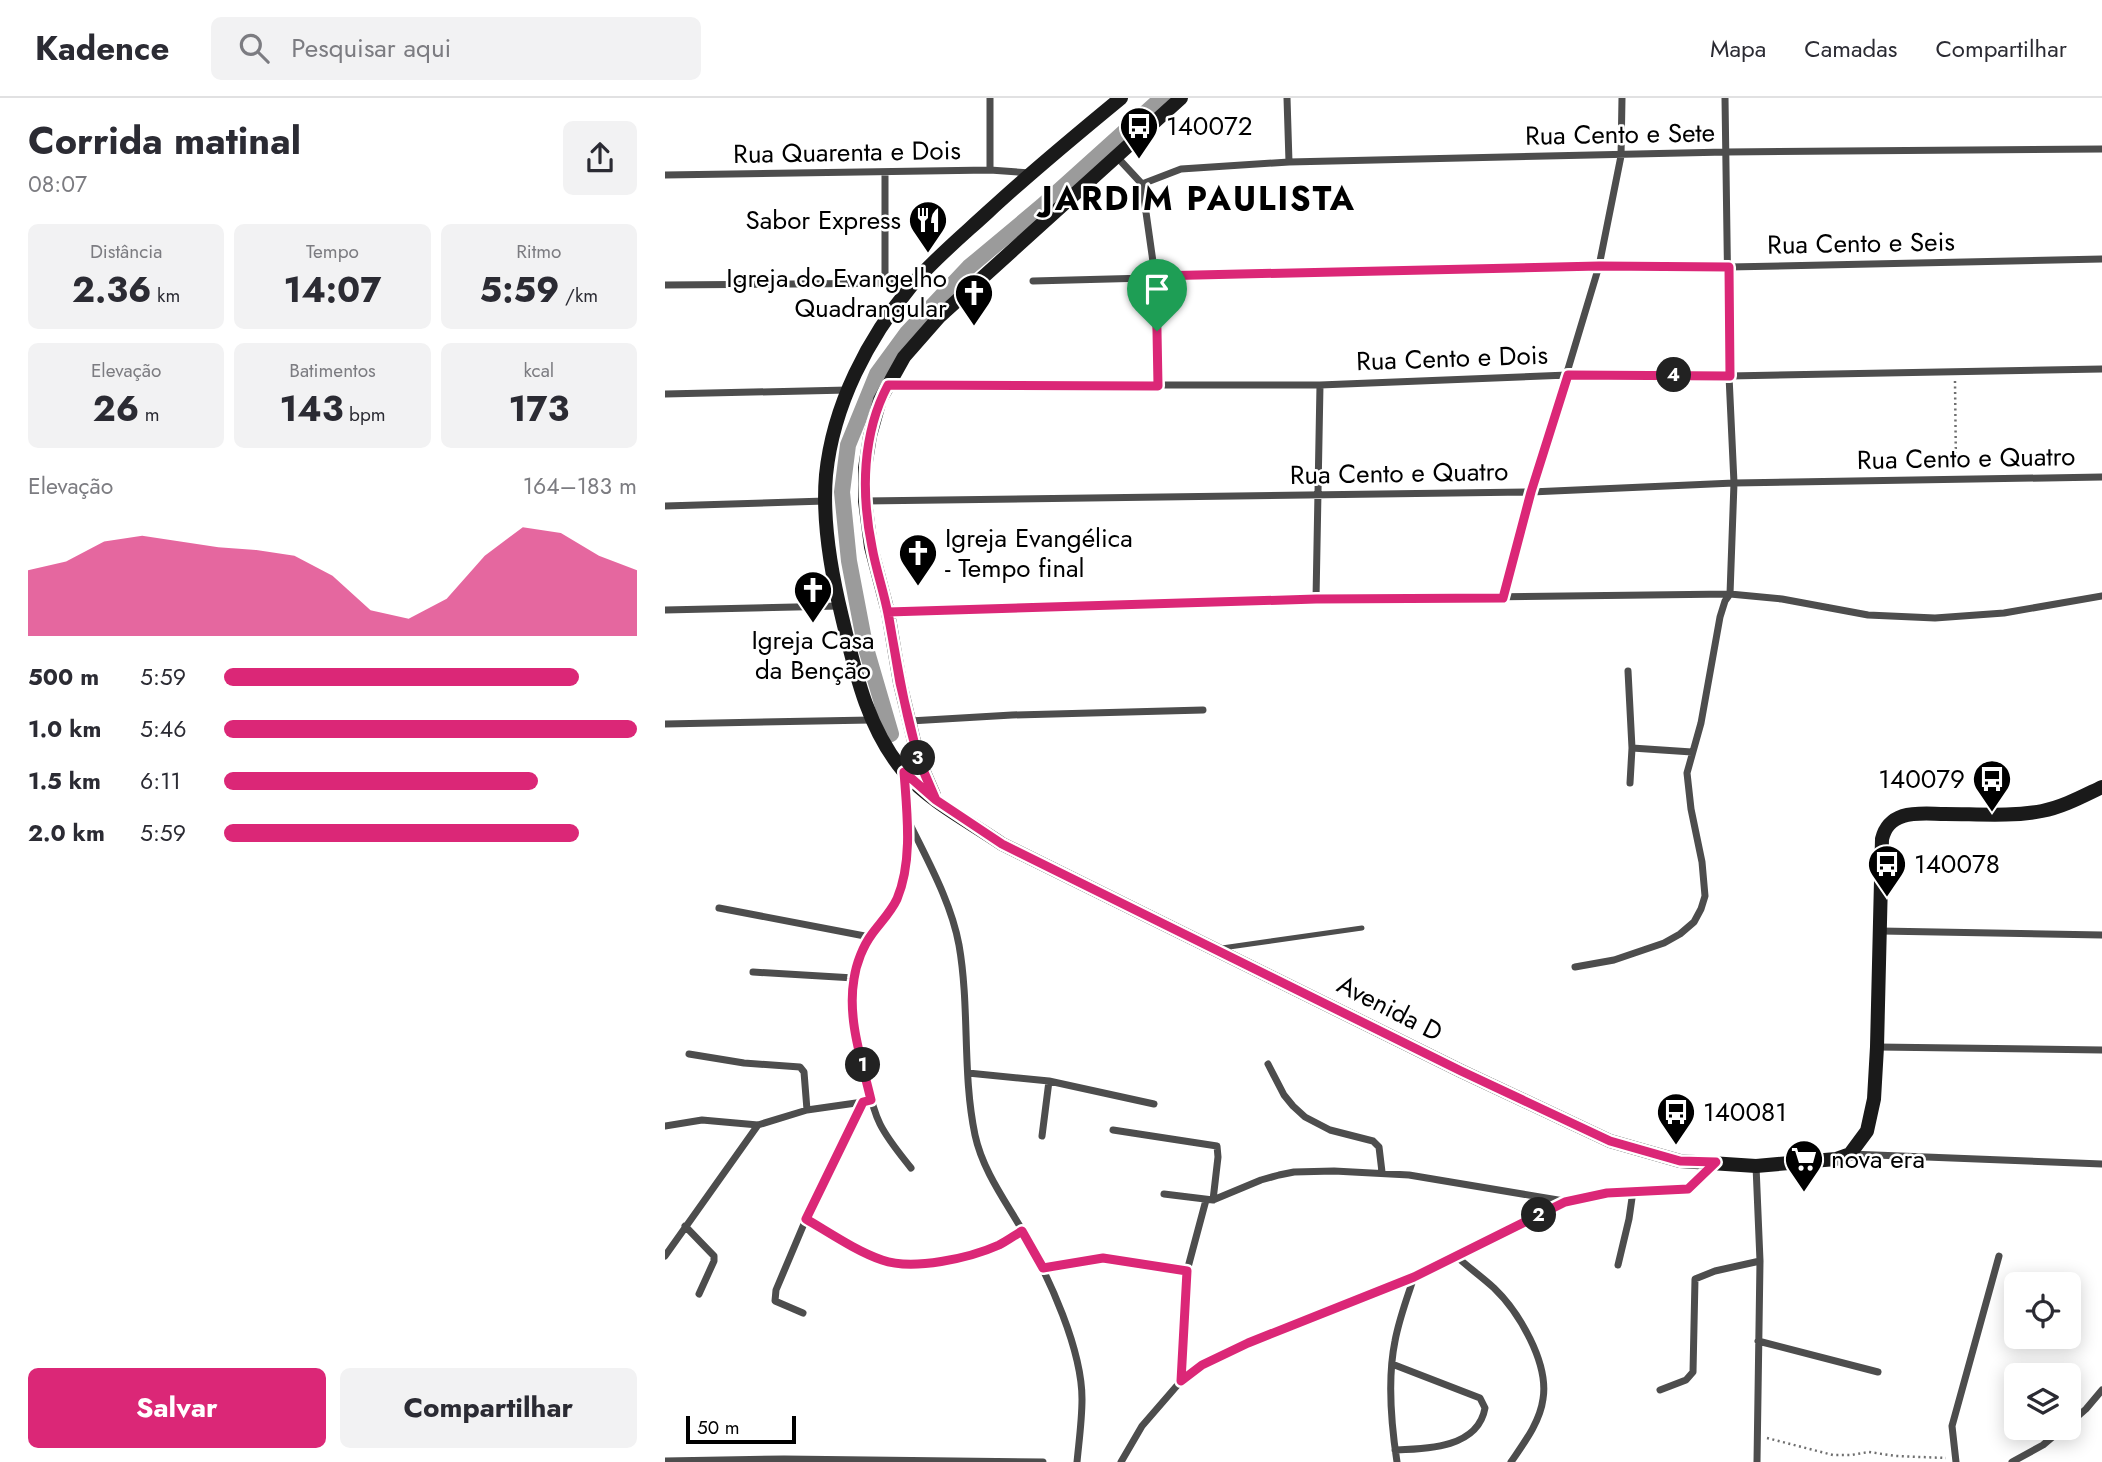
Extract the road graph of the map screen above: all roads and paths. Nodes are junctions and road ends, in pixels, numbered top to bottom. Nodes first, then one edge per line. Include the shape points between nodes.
1 (990, 98) edge
2 (1121, 98) edge
3 (1181, 98) edge
4 (1287, 98) edge
5 (1622, 98) edge
6 (1725, 98) edge
7 (2102, 149) edge
8 (1726, 152) junction
9 (1621, 156) junction
10 (1117, 157) junction
11 (1289, 162) junction
12 (990, 170) junction
13 (885, 173) junction
14 (1030, 173) junction
15 (665, 175) edge
16 (1142, 184) junction
17 (2102, 259) edge
18 (1599, 266) junction
19 (1729, 267) junction
20 (1155, 276) junction
21 (1033, 281) dead end
22 (885, 282) junction
23 (914, 283) junction
24 (665, 285) edge
25 (2102, 369) edge
26 (1955, 371) junction
27 (1568, 375) junction
28 (1730, 376) junction
29 (888, 385) junction
30 (1319, 385) junction
31 (1158, 386) junction
32 (849, 390) junction
33 (665, 394) edge
34 (2102, 477) edge
35 (1956, 479) junction
36 (1734, 483) junction
37 (1531, 492) junction
38 (1316, 496) junction
39 (826, 501) junction
40 (865, 501) junction
41 (665, 506) edge
42 (1730, 594) junction
43 (2102, 596) edge
44 (1503, 598) junction
45 (1316, 599) junction
46 (839, 606) junction
47 (665, 611) edge
48 (888, 612) junction
49 (1628, 671) dead end
50 (1203, 710) dead end
51 (871, 720) junction
52 (909, 721) junction
53 (665, 724) edge
54 (1632, 748) junction
55 (1692, 752) junction
56 (904, 772) junction
57 (1630, 783) dead end
58 (2102, 787) edge
59 (936, 800) junction
60 (907, 818) junction
61 (719, 908) dead end
62 (1362, 928) dead end
63 (1881, 931) junction
64 (2102, 934) edge
65 (870, 937) junction
66 (1215, 949) junction
67 (1575, 967) dead end
68 (753, 972) dead end
69 (854, 978) junction
70 (1877, 1048) junction
71 (2102, 1050) edge
72 (689, 1054) dead end
73 (1268, 1064) dead end
74 (968, 1073) junction
75 (1049, 1081) junction
76 (871, 1100) junction
77 (863, 1102) junction
78 (1154, 1104) dead end
79 (807, 1110) junction
80 (758, 1125) junction
81 (665, 1126) edge
82 (1113, 1130) dead end
83 (1042, 1136) dead end
84 (1850, 1154) junction
85 (1716, 1162) junction
86 (2102, 1164) edge
87 (1756, 1166) junction
88 (911, 1168) dead end
89 (1382, 1172) junction
90 (1633, 1191) junction
91 (1164, 1194) dead end
92 (1210, 1200) junction
93 (1565, 1202) junction
94 (806, 1219) junction
95 (685, 1226) junction
96 (1022, 1231) junction
97 (665, 1256) edge
98 (1456, 1256) junction
99 (1999, 1256) dead end
100 (1760, 1261) junction
101 (1618, 1265) dead end
102 (1043, 1268) junction
103 (1187, 1271) junction
104 (1414, 1277) junction
105 (699, 1294) dead end
106 (803, 1312) dead end
107 (1758, 1341) junction
108 (1392, 1364) junction
109 (1878, 1372) dead end
110 (1181, 1381) junction
111 (1660, 1390) dead end
112 (2102, 1390) edge
113 (2081, 1413) edge
114 (1757, 1436) junction
115 (2050, 1440) edge
116 (1395, 1450) junction
117 (784, 1460) edge
118 (1956, 1460) edge
119 (665, 1461) edge
120 (1043, 1462) edge
121 (1077, 1462) edge
122 (1121, 1462) edge
123 (1397, 1462) edge
124 (1511, 1462) edge
125 (1757, 1462) edge
126 (2013, 1462) edge

1 - 12 street
2 - 14 main road, Avenida D
3 - 10 main road
4 - 11 street
5 - 9 street
6 - 8 street
7 - 8 street, Rua Cento e Sete
8 - 9 street, Rua Cento e Sete
8 - 19 street
9 - 11 street, Rua Cento e Sete
9 - 18 street
10 - 16 street
10 - 29 main road via 940,316 904,357
11 - 16 street, Rua Cento e Sete via 1181,169
12 - 13 street, Rua Quarenta e Dois
12 - 14 street, Rua Quarenta e Dois
13 - 15 street, Rua Quarenta e Dois
13 - 22 street
14 - 23 main road, Avenida D
16 - 20 street
17 - 19 street, Rua Cento e Seis
18 - 19 street, Rua Cento e Seis
18 - 20 street, Rua Cento e Seis
18 - 27 street
19 - 28 street
20 - 21 street, Rua Cento e Seis
20 - 31 street
22 - 23 street
22 - 24 street
23 - 32 main road, Avenida D via 885,320
25 - 26 street, Rua Cento e Dois
26 - 28 street, Rua Cento e Dois
26 - 35 path
27 - 28 street, Rua Cento e Dois
27 - 30 street, Rua Cento e Dois
27 - 37 street
28 - 36 street
29 - 31 street, Rua Cento e Dois
29 - 40 main road via 870,436
30 - 31 street, Rua Cento e Dois
30 - 38 street
32 - 33 street
32 - 39 main road, Avenida D via 830,452
34 - 35 street, Rua Cento e Quatro
35 - 36 street, Rua Cento e Quatro
36 - 37 street, Rua Cento e Quatro
36 - 42 street
37 - 38 street, Rua Cento e Quatro
37 - 44 street
38 - 40 street, Rua Cento e Quatro
38 - 45 street
39 - 41 street
39 - 46 main road, Avenida D
40 - 48 main road
42 - 43 street via 1868,615 1935,618 2004,613
42 - 44 street
42 - 55 street via 1720,617
44 - 45 street
45 - 48 street
46 - 47 street
46 - 51 main road, Avenida D
48 - 52 main road
49 - 54 street
50 - 52 street
51 - 53 street
51 - 56 main road, Avenida D
52 - 59 main road
54 - 55 street
54 - 57 street
55 - 67 street via 1687,773 1703,862 1701,909 1687,928 1664,943 1615,960
56 - 59 main road, Avenida D
56 - 60 street
58 - 63 main road via 2043,811 1926,814 1891,822 1882,839
59 - 66 main road, Avenida D via 1002,844
60 - 65 street via 903,881 896,901
60 - 74 street via 949,909 958,942
61 - 65 street
62 - 66 lane
63 - 64 street
63 - 70 main road
65 - 69 street
66 - 85 main road, Avenida D via 1610,1141 1680,1161
68 - 69 street
69 - 76 street via 855,1029
70 - 71 street
70 - 84 main road via 1867,1131
72 - 79 street via 800,1066
73 - 89 street via 1284,1095 1305,1117 1330,1130 1373,1141 1379,1147
74 - 75 street
74 - 96 street via 975,1137 1002,1199
75 - 78 street
75 - 83 street
76 - 77 street
76 - 88 street via 880,1123
77 - 79 street
77 - 94 street
79 - 80 street
80 - 81 street via 702,1120
80 - 95 street
82 - 92 street via 1217,1146
84 - 86 street
84 - 87 main road, Avenida D
85 - 87 main road, Avenida D
85 - 90 street via 1688,1189
87 - 100 street
89 - 92 street via 1294,1172
89 - 93 street
90 - 93 street
90 - 101 street
91 - 92 street
92 - 103 street
93 - 98 street
94 - 96 street via 875,1257 901,1264 980,1252
94 - 106 street via 775,1297 778,1304
95 - 97 street
95 - 105 street via 714,1256
96 - 102 street
98 - 104 street
98 - 124 street via 1510,1307 1535,1349 1542,1374 1540,1412
99 - 118 street via 1952,1426
100 - 107 street
100 - 111 street via 1695,1279 1693,1372 1686,1380
102 - 103 street via 1103,1258
102 - 121 street via 1077,1365 1082,1398
103 - 110 street
104 - 108 street
104 - 110 street via 1248,1343 1202,1365
107 - 109 street
107 - 114 street
108 - 116 street
108 - 116 street via 1480,1398 1485,1408 1481,1422 1457,1441
110 - 122 street via 1142,1426
112 - 113 street
114 - 118 path via 1833,1455 1868,1452
114 - 125 street
115 - 126 street
116 - 123 street
117 - 119 street
117 - 120 street

